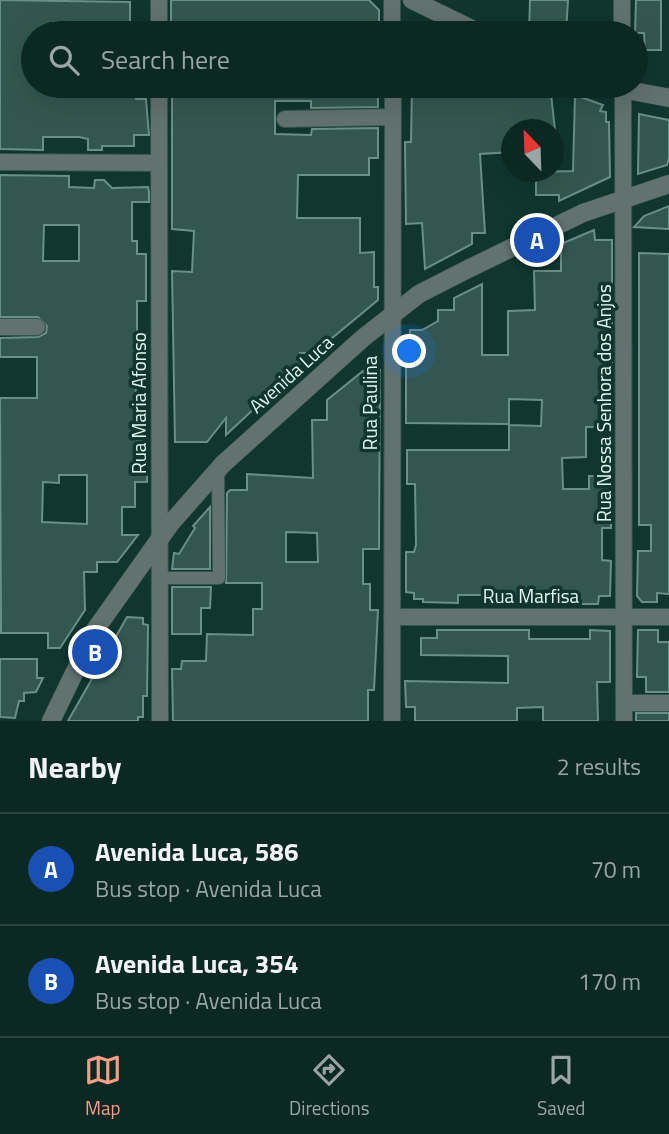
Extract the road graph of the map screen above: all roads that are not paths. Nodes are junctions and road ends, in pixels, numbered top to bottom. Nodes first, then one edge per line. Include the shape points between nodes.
1 (159, 0) edge
2 (392, 0) edge
3 (412, 0) edge
4 (622, 0) edge
5 (159, 21) edge
6 (393, 21) edge
7 (455, 21) edge
8 (622, 21) edge
9 (648, 94) edge
10 (159, 98) edge
11 (393, 98) edge
12 (618, 98) edge
13 (669, 98) edge
14 (393, 117) junction
15 (285, 119) dead end
16 (0, 162) edge
17 (159, 163) junction
18 (669, 184) edge
19 (625, 198) junction
20 (391, 314) junction
21 (0, 327) edge
22 (37, 327) dead end
23 (218, 470) junction
24 (160, 539) junction
25 (160, 578) junction
26 (392, 617) junction
27 (624, 617) junction
28 (669, 617) edge
29 (624, 703) junction
30 (669, 703) edge
31 (51, 721) edge
32 (160, 721) edge
33 (392, 721) edge
34 (624, 721) edge

1 - 5 street
2 - 6 street
3 - 7 street
4 - 8 street
9 - 13 street
10 - 17 street, Rua Maria Afonso
11 - 14 street, Rua Paulina
12 - 19 street, Rua Nossa Senhora dos Anjos
14 - 15 street
14 - 20 street, Rua Paulina
16 - 17 street
17 - 24 street, Rua Maria Afonso
18 - 19 street, Avenida Luca
19 - 20 street, Avenida Luca via 583,213 466,270
19 - 27 street, Rua Nossa Senhora dos Anjos
20 - 23 street, Avenida Luca
20 - 26 street, Rua Paulina
21 - 22 street
23 - 24 street, Avenida Luca
23 - 25 street via 219,578
24 - 25 street, Rua Maria Afonso
24 - 31 street, Avenida Luca via 95,630
25 - 32 street, Rua Maria Afonso
26 - 27 street, Rua Marfisa
26 - 33 street, Rua Paulina
27 - 28 street, Rua Marfisa
27 - 29 street, Rua Nossa Senhora dos Anjos
29 - 30 street
29 - 34 street, Rua Nossa Senhora dos Anjos

